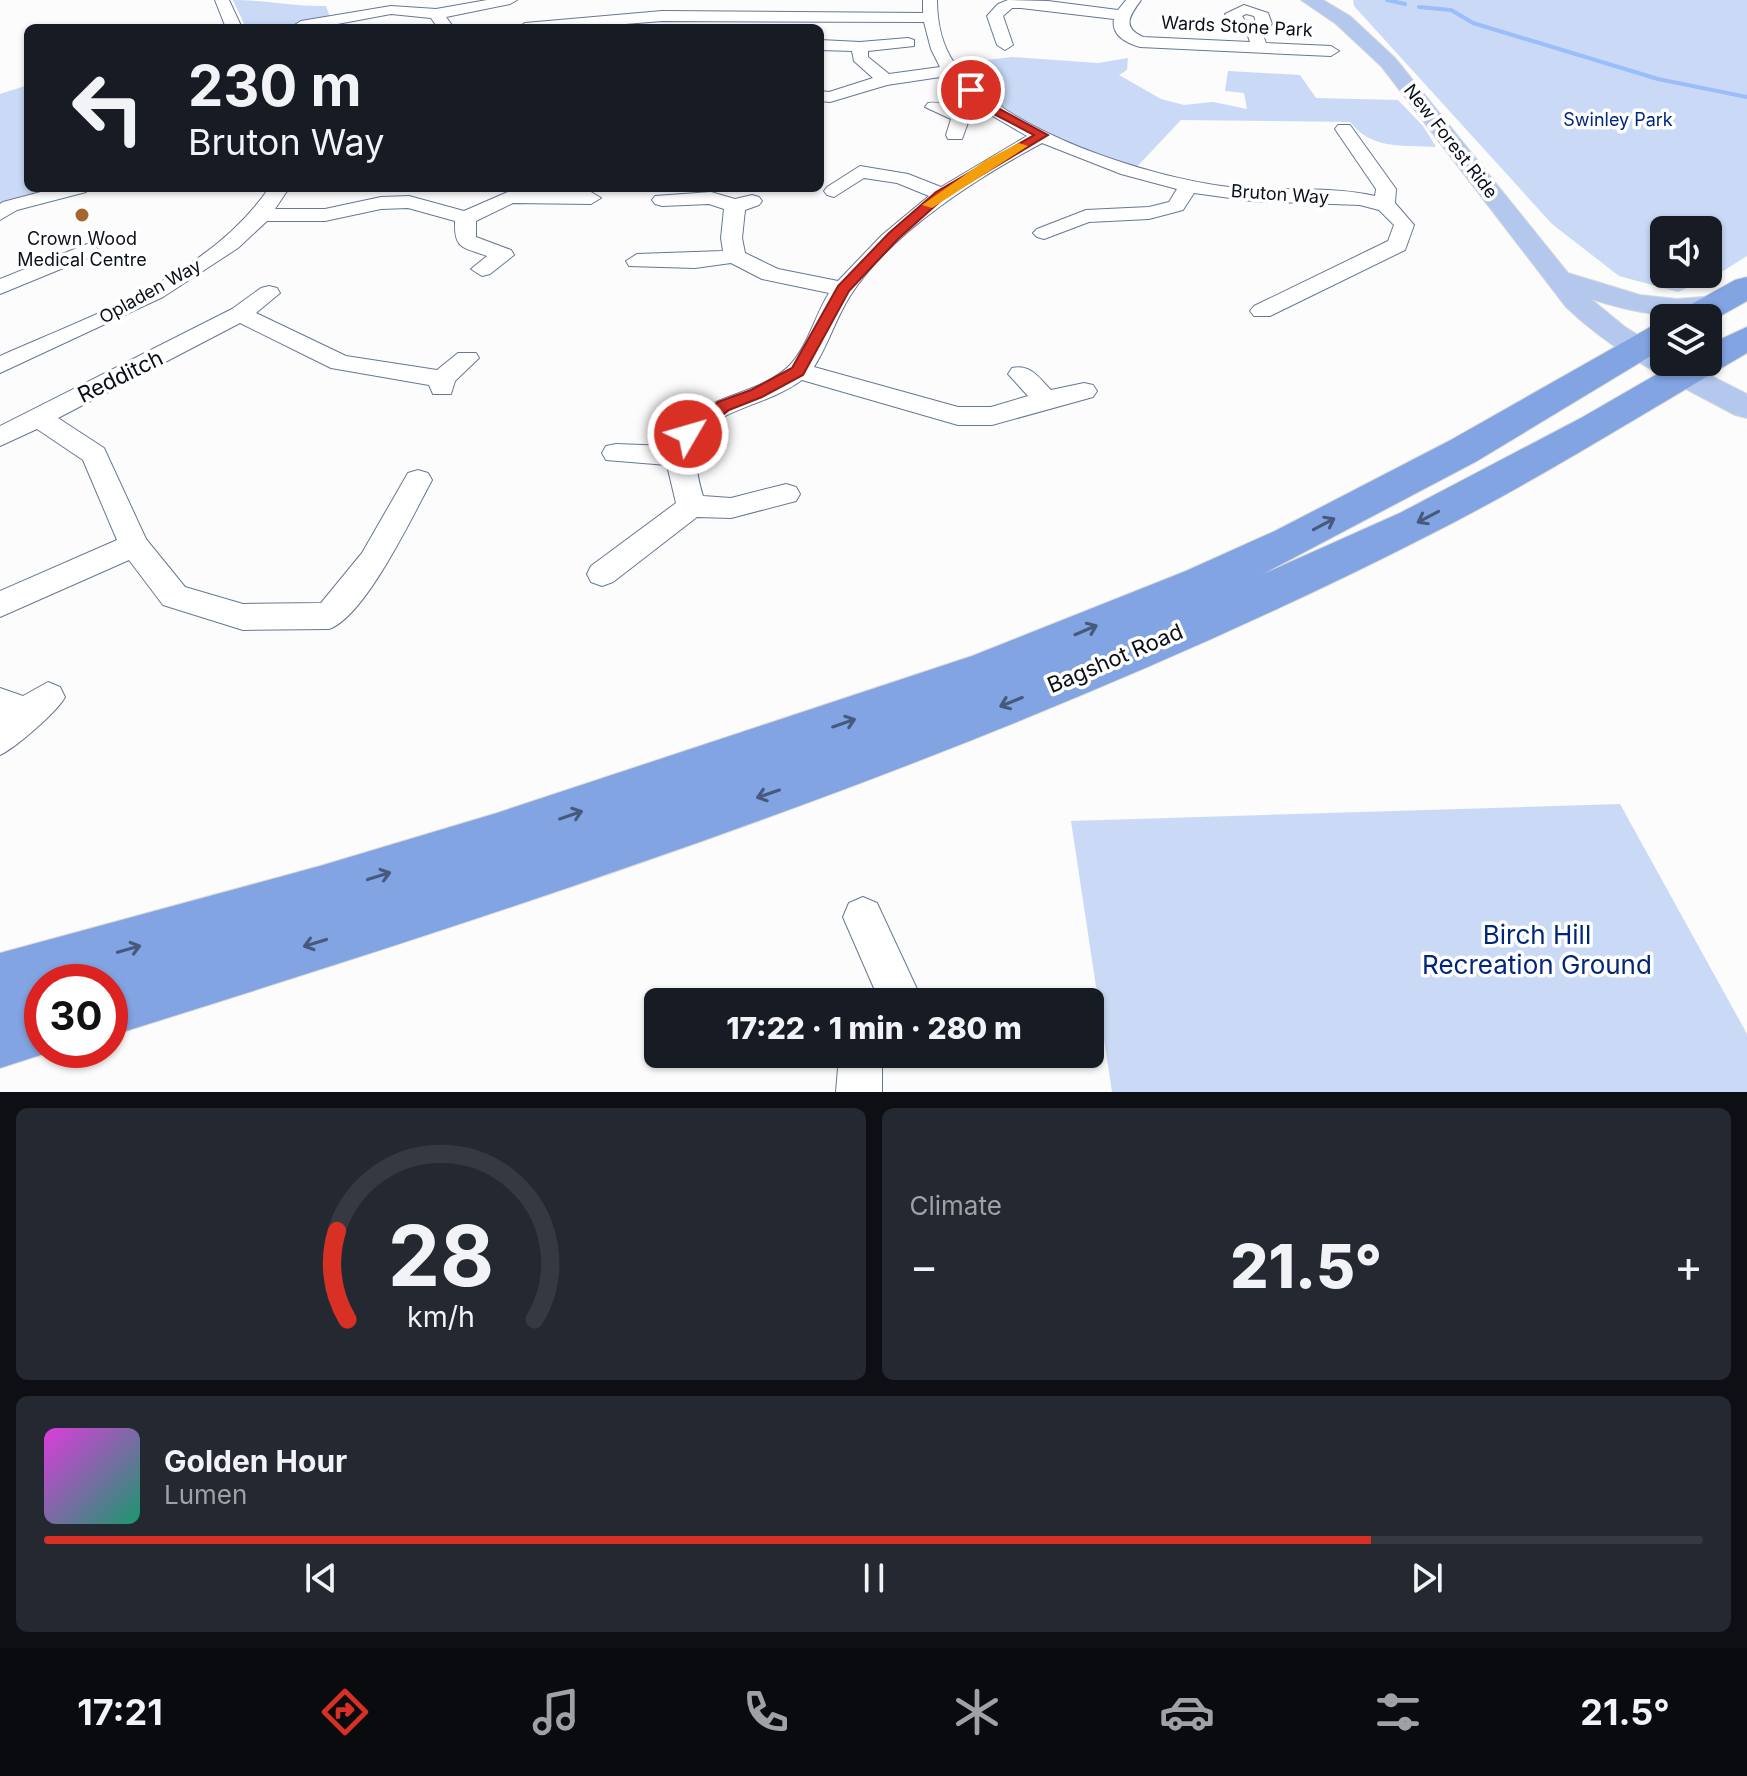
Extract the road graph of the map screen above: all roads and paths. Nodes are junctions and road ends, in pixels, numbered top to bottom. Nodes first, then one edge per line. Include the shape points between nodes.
1 (222, 0) edge
2 (510, 0) edge
3 (630, 0) edge
4 (847, 0) edge
5 (1134, 0) edge
6 (1310, 0) edge
7 (1010, 2) edge
8 (929, 9) edge
9 (1337, 10) edge
10 (436, 14) junction
11 (1120, 15) junction
12 (625, 18) junction
13 (836, 21) junction
14 (232, 24) edge
15 (312, 24) edge
16 (443, 24) edge
17 (566, 24) edge
18 (1254, 30) dead end
19 (908, 43) dead end
20 (824, 44) edge
21 (1005, 45) dead end
22 (860, 47) junction
23 (1259, 47) junction
24 (1333, 52) dead end
25 (951, 71) junction
26 (885, 80) junction
27 (825, 96) edge
28 (934, 107) dead end
29 (990, 108) junction
30 (824, 116) dead end
31 (961, 117) junction
32 (955, 135) dead end
33 (1042, 135) junction
34 (1328, 143) dead end
35 (1189, 186) junction
36 (834, 191) dead end
37 (64, 192) edge
38 (276, 192) edge
39 (940, 194) junction
40 (375, 196) edge
41 (591, 198) dead end
42 (662, 200) dead end
43 (1385, 205) junction
44 (0, 214) edge
45 (261, 215) junction
46 (466, 218) junction
47 (1044, 233) dead end
48 (87, 250) dead end
49 (736, 256) junction
50 (637, 261) dead end
51 (482, 269) dead end
52 (1561, 275) junction
53 (0, 287) edge
54 (1747, 287) edge
55 (843, 289) junction
56 (269, 293) dead end
57 (1650, 306) edge
58 (1722, 309) edge
59 (1262, 311) dead end
60 (240, 314) junction
61 (1650, 336) edge
62 (1747, 338) edge
63 (1722, 340) edge
64 (467, 358) dead end
65 (1650, 360) edge
66 (0, 365) edge
67 (1722, 367) edge
68 (798, 371) junction
69 (1021, 374) dead end
70 (1650, 375) edge
71 (1715, 376) edge
72 (1747, 382) edge
73 (1084, 391) dead end
74 (1046, 399) junction
75 (1747, 407) edge
76 (38, 417) junction
77 (0, 437) edge
78 (616, 453) dead end
79 (679, 456) junction
80 (418, 480) dead end
81 (786, 494) dead end
82 (691, 506) junction
83 (134, 545) junction
84 (602, 574) dead end
85 (0, 605) edge
86 (25, 704) edge
87 (0, 739) edge
88 (497, 863) junction
89 (863, 917) dead end
90 (0, 984) edge
91 (896, 988) edge
92 (128, 998) edge
93 (24, 1029) edge
94 (0, 1036) edge
95 (860, 1068) edge
96 (859, 1092) edge

1 - 14 street
2 - 10 street
3 - 12 street
4 - 13 street
5 - 11 street
6 - 9 main road, New Forest Ride
7 - 11 street
7 - 21 street via 995,16
8 - 13 street
8 - 25 street, Bruton Way
9 - 52 main road, New Forest Ride via 1388,62
10 - 15 street via 391,10
10 - 16 street
11 - 23 street, Wards Stone Park via 1120,25 1136,49
12 - 13 street
12 - 17 street
13 - 20 street
18 - 23 street
19 - 22 street
20 - 22 street
22 - 26 street via 860,58
23 - 24 street, Wards Stone Park
25 - 26 street
25 - 29 street, Bruton Way
26 - 27 street
27 - 30 street
28 - 31 street
29 - 31 street
29 - 33 street, Bruton Way
31 - 32 street
33 - 35 street, Bruton Way via 1122,168
33 - 39 street
34 - 43 street via 1349,136 1386,189
35 - 43 street, Bruton Way
35 - 47 street via 1176,206 1086,216
36 - 39 street via 860,172 901,178
37 - 44 street via 10,206
38 - 45 street, Opladen Way
39 - 55 street
40 - 45 street via 325,215
40 - 46 street
41 - 46 street via 510,197
42 - 49 street via 711,198 744,204 732,241
43 - 59 street via 1404,225 1397,245
45 - 66 street, Opladen Way via 221,251 167,285
46 - 51 street via 465,240 503,255
48 - 53 street
49 - 50 street
49 - 55 street via 756,270
52 - 57 main road
52 - 61 main road, New Forest Ride via 1596,322
54 - 58 highway, Bagshot Road
55 - 68 street
56 - 60 street, Redditch
60 - 64 street via 340,363 442,383
60 - 76 street, Redditch
62 - 63 highway, Bagshot Road
88 -> 65 highway, Bagshot Road via 1202,583
67 - 72 main road
68 - 74 street via 958,416 992,416
68 - 79 street via 723,406 688,434
69 - 74 street
70 -> 88 highway, Bagshot Road via 1595,427 1415,524 1102,665 777,791
71 - 75 main road
73 - 74 street
76 - 77 street, Redditch
76 - 83 street via 94,455
78 - 79 street
79 - 82 street
80 - 83 street via 373,561 329,616 243,617 174,596
81 - 82 street via 731,508
82 - 84 street
83 - 85 street
86 - 87 street
90 -> 88 highway via 290,903
88 -> 92 highway
89 - 91 street
93 - 94 highway
95 - 96 street

